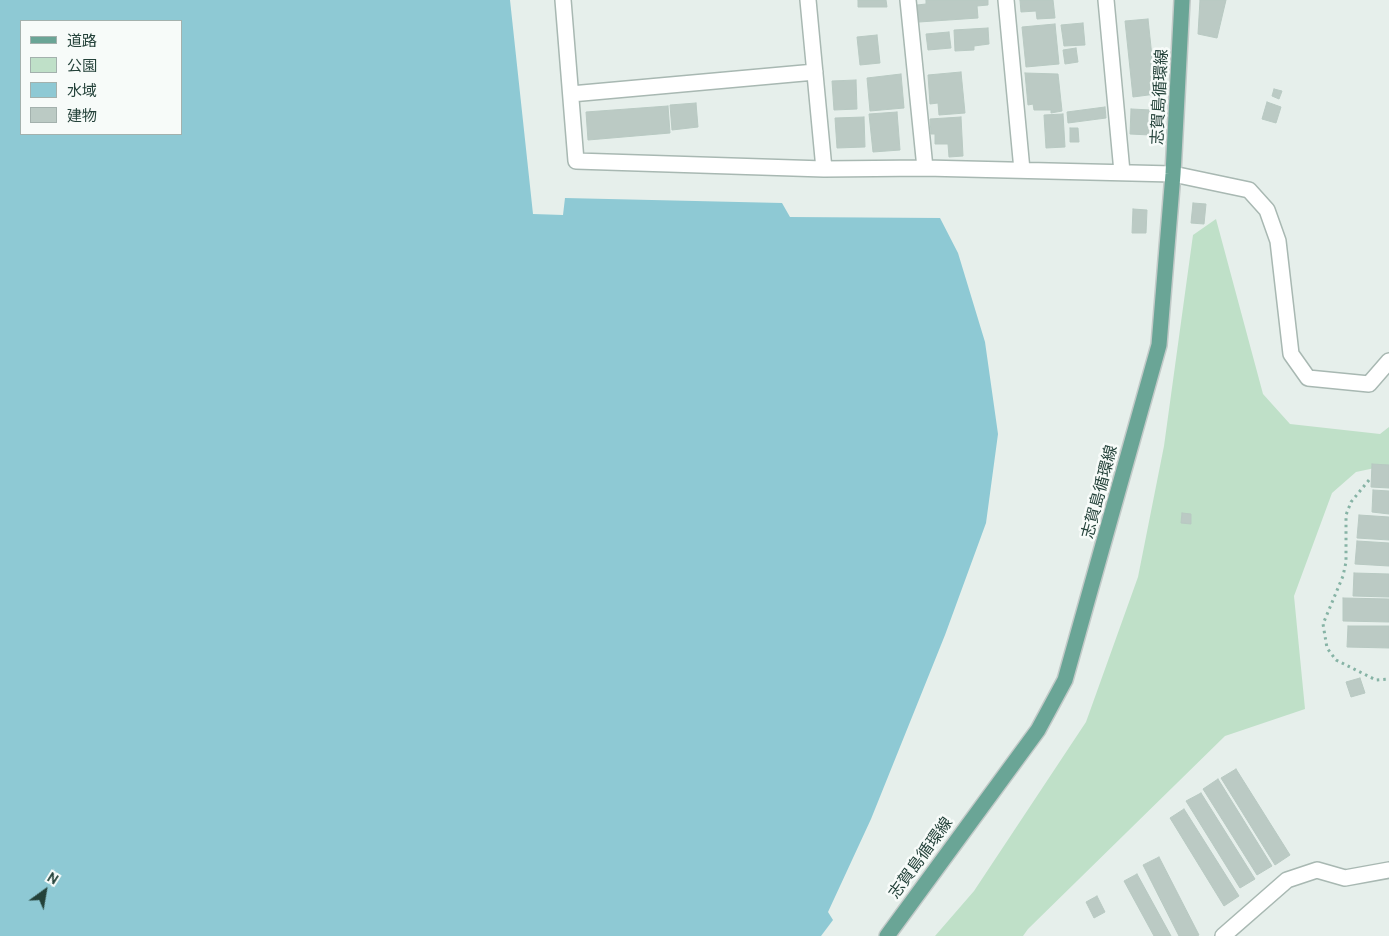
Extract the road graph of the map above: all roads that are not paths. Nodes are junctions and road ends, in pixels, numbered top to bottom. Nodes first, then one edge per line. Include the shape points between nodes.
1 (563, 0) edge
2 (808, 0) edge
3 (908, 0) edge
4 (1006, 0) edge
5 (1106, 0) edge
6 (1182, 0) edge
7 (815, 72) junction
8 (571, 94) junction
9 (925, 168) junction
10 (824, 169) junction
11 (1022, 170) junction
12 (1122, 172) junction
13 (1173, 174) junction
14 (1389, 361) edge
15 (1389, 870) edge
16 (887, 936) edge
17 (1223, 936) edge

1 - 8 street
2 - 7 street
3 - 9 street
4 - 11 street
5 - 12 street
6 - 13 main road, 志賀島循環線
7 - 8 street
7 - 10 street
8 - 10 street via 576,161
9 - 10 street
9 - 11 street
11 - 12 street
12 - 13 street
13 - 14 street via 1249,190 1267,210 1278,241 1291,354 1308,378 1369,384
13 - 16 main road, 志賀島循環線 via 1159,345 1065,680 1038,730
15 - 17 street via 1345,878 1317,870 1287,880

